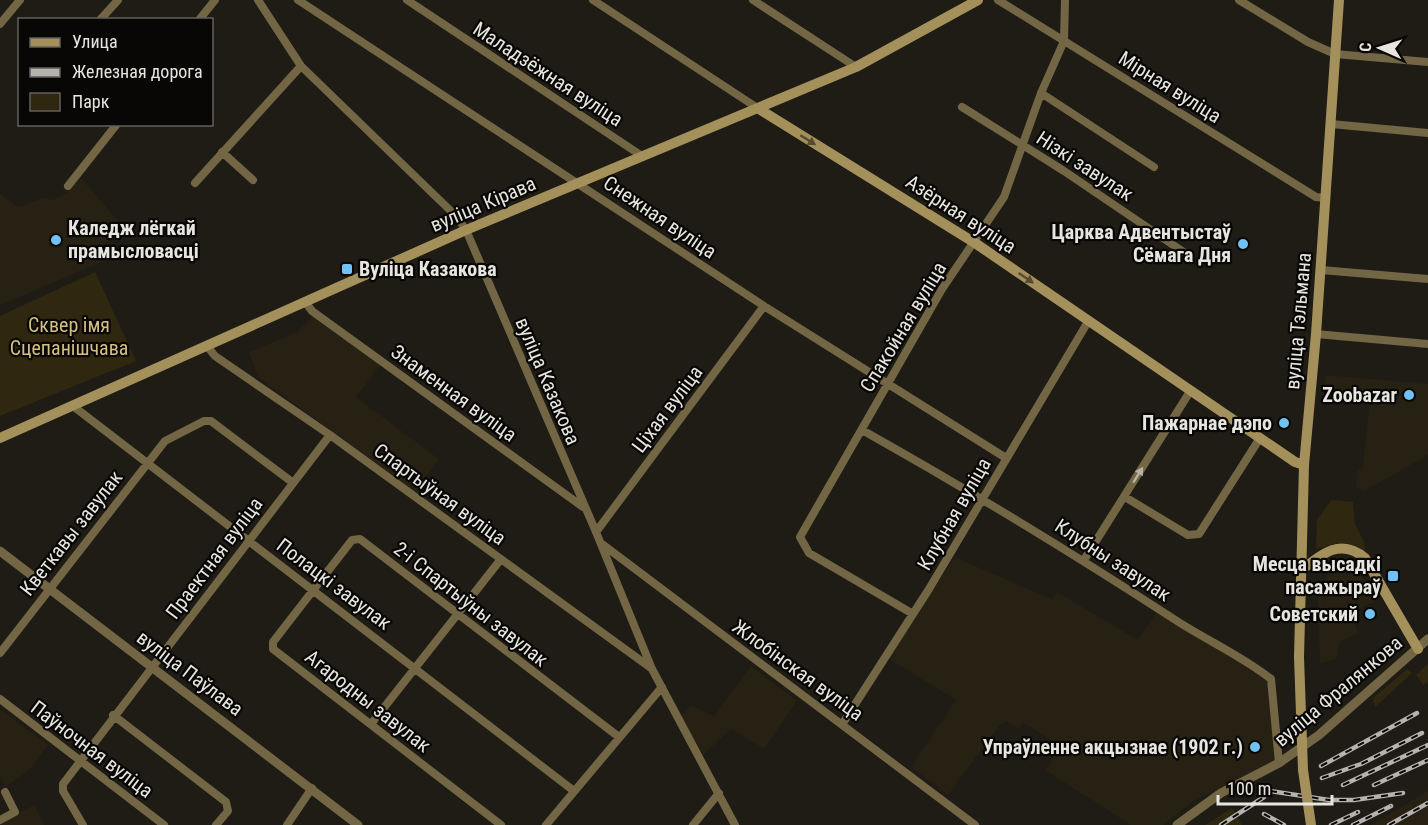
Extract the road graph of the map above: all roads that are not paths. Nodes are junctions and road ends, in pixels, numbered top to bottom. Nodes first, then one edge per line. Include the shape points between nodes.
1 (20, 0) edge
2 (118, 0) edge
3 (215, 0) edge
4 (258, 0) edge
5 (298, 0) edge
6 (406, 0) edge
7 (593, 0) edge
8 (753, 0) edge
9 (978, 0) edge
10 (998, 0) edge
11 (1065, 0) edge
12 (1239, 0) edge
13 (1339, 0) edge
14 (102, 18) edge
15 (202, 18) edge
16 (0, 24) edge
17 (1064, 41) junction
18 (1335, 54) junction
19 (1428, 62) edge
20 (301, 66) junction
21 (856, 67) junction
22 (1041, 93) junction
23 (962, 107) dead end
24 (759, 109) junction
25 (1331, 124) junction
26 (115, 126) edge
27 (1428, 133) edge
28 (1022, 144) junction
29 (222, 152) junction
30 (642, 156) junction
31 (1155, 167) dead end
32 (253, 180) dead end
33 (195, 183) dead end
34 (579, 183) junction
35 (68, 186) dead end
36 (1326, 198) junction
37 (466, 230) junction
38 (975, 243) junction
39 (1188, 255) dead end
40 (1321, 270) junction
41 (1428, 279) edge
42 (306, 303) junction
43 (764, 306) junction
44 (1089, 320) junction
45 (1316, 334) junction
46 (1428, 344) edge
47 (207, 346) junction
48 (888, 382) junction
49 (1191, 390) junction
50 (73, 406) junction
51 (862, 430) junction
52 (330, 435) junction
53 (0, 438) edge
54 (1260, 438) junction
55 (1006, 458) junction
56 (147, 462) junction
57 (1304, 465) junction
58 (292, 482) junction
59 (1125, 497) junction
60 (982, 498) junction
61 (585, 508) junction
62 (596, 532) junction
63 (249, 541) junction
64 (601, 543) junction
65 (0, 551) edge
66 (501, 559) junction
67 (1084, 560) junction
68 (1302, 572) junction
69 (49, 589) junction
70 (313, 590) junction
71 (913, 614) junction
72 (457, 615) junction
73 (1428, 639) edge
74 (1418, 649) junction
75 (0, 653) edge
76 (151, 666) junction
77 (415, 667) junction
78 (652, 669) junction
79 (662, 687) junction
80 (0, 699) edge
81 (113, 715) junction
82 (843, 723) junction
83 (371, 724) junction
84 (619, 737) junction
85 (80, 759) junction
86 (1279, 763) junction
87 (312, 788) junction
88 (573, 791) junction
89 (5, 792) dead end
90 (719, 793) junction
91 (0, 820) edge
92 (83, 825) edge
93 (164, 825) edge
94 (216, 825) edge
95 (286, 825) edge
96 (358, 825) edge
97 (501, 825) edge
98 (546, 825) edge
99 (693, 825) edge
100 (735, 825) edge
101 (975, 825) edge
102 (1177, 825) edge
103 (1311, 825) edge

1 - 16 street
2 - 14 street
3 - 15 street
4 - 20 street, вуліца Казакова
5 - 34 street, Снежная вуліца
6 - 30 street, Маладзёжная вуліца
7 - 24 street, Азёрная вуліца
8 - 21 street
9 - 21 main road, вуліца Кірава
10 - 17 street, Мірная вуліца
11 - 17 street, Спакойная вуліца
12 - 18 street
13 - 18 main road, вуліца Тэльмана
17 - 22 street, Спакойная вуліца
17 - 36 street, Мірная вуліца via 1316,197
18 - 19 street
18 - 25 main road, вуліца Тэльмана
20 - 29 street
20 - 37 street, вуліца Казакова
21 - 24 main road, вуліца Кірава
22 - 28 street, Спакойная вуліца
22 - 31 street
23 - 28 street, Нізкі завулак
24 - 30 main road, вуліца Кірава
24 -> 38 main road, Азёрная вуліца
25 - 27 street
25 - 36 main road, вуліца Тэльмана
26 - 35 street
28 - 38 street, Спакойная вуліца via 1004,196
28 - 39 street, Нізкі завулак
29 - 32 street
29 - 33 street
30 - 34 main road, вуліца Кірава
34 - 37 main road, вуліца Кірава
34 - 43 street, Снежная вуліца
36 - 40 main road, вуліца Тэльмана
37 - 42 main road, вуліца Кірава
37 - 61 street, вуліца Казакова
38 -> 44 main road, Азёрная вуліца
38 - 48 street, Спакойная вуліца via 942,290
40 - 41 street
40 - 45 main road, вуліца Тэльмана
42 - 47 main road, вуліца Кірава
42 - 61 street, Знаменная вуліца
43 - 48 street, Снежная вуліца
43 - 62 street, Ціхая вуліца
44 - 49 main road, Азёрная вуліца
44 - 55 street, Клубная вуліца
45 - 46 street
45 - 57 main road, вуліца Тэльмана
47 - 50 main road, вуліца Кірава
47 - 52 street, Спартыўная вуліца via 215,356
48 - 51 street, Спакойная вуліца
48 - 55 street, Снежная вуліца
49 - 54 main road, Азёрная вуліца
59 -> 49 street
50 - 53 main road, вуліца Кірава
50 - 56 street, Полацкі завулак
51 - 60 street, Клубны завулак
51 - 71 street, Спакойная вуліца via 800,537 809,553
52 - 58 street, Праектная вуліца
52 - 66 street, Спартыўная вуліца
54 - 57 main road, Азёрная вуліца
54 - 59 street via 1199,534 1188,535
55 - 60 street, Клубная вуліца
56 - 58 street, Кветкавы завулак via 165,441 211,421
56 - 63 street, Полацкі завулак
56 - 69 street, Кветкавы завулак
57 - 68 main road, вуліца Тэльмана
58 - 63 street, Праектная вуліца
59 - 67 street
60 - 67 street, Клубны завулак
60 - 71 street, Клубная вуліца
61 - 62 street, вуліца Казакова
62 - 64 street, вуліца Казакова
63 - 70 street, Полацкі завулак
63 - 76 street, Праектная вуліца
64 - 78 street, вуліца Казакова
64 - 82 street, Жлобінская вуліца
65 - 69 street, вуліца Паўлава
66 - 72 street
66 - 78 street, Спартыўная вуліца
67 - 86 street, Клубны завулак via 1270,679
68 - 74 main road via 1328,550 1357,552 1365,558
68 - 103 main road, вуліца Тэльмана, bridge via 1299,711
69 - 75 street, Кветкавы завулак
69 - 76 street, вуліца Паўлава
70 - 72 street, 2-і Спартыўны завулак via 356,538
70 - 77 street, Полацкі завулак
70 - 83 street, Агародны завулак via 273,642 273,649
71 - 82 street, Клубная вуліца
72 - 77 street
72 - 84 street, 2-і Спартыўны завулак
73 - 74 street, вуліца Фралянкова
74 - 86 street, вуліца Фралянкова via 1319,735
76 - 81 street, Праектная вуліца
76 - 87 street, вуліца Паўлава
77 - 83 street
77 - 88 street, Полацкі завулак
78 - 79 street, вуліца Казакова
79 - 84 street
79 - 90 street, вуліца Казакова
80 - 85 street, Паўночная вуліца
81 - 85 street, Праектная вуліца
81 - 94 street via 226,802 228,810
82 - 101 street, Жлобінская вуліца
83 - 97 street, Агародны завулак
84 - 88 street
85 - 92 street, Праектная вуліца via 62,788
85 - 93 street, Паўночная вуліца
86 - 102 street, вуліца Фралянкова via 1221,793
87 - 95 street
87 - 96 street, вуліца Паўлава
88 - 98 street
89 - 91 street via 15,812
90 - 99 street
90 - 100 street, вуліца Казакова

